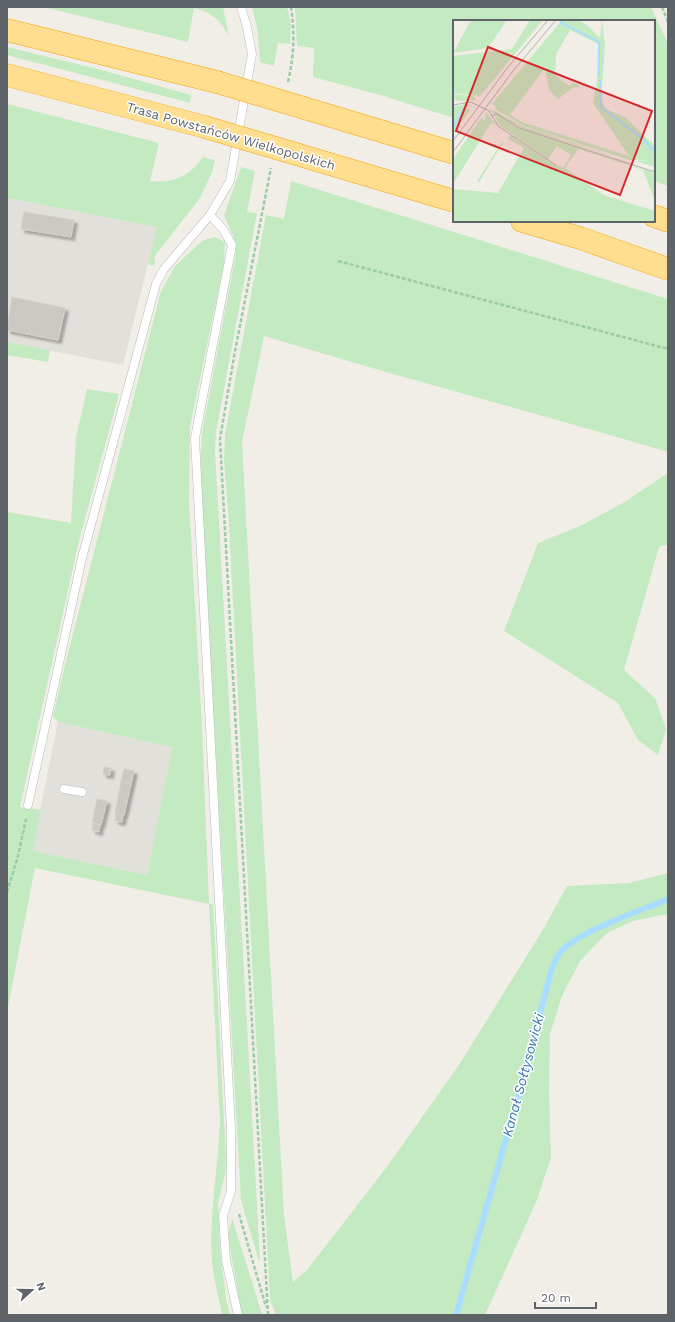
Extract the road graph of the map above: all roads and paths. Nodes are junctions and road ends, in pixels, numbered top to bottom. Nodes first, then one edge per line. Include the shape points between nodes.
1 (242, 7) edge
2 (291, 7) edge
3 (662, 7) edge
4 (668, 22) edge
5 (7, 30) edge
6 (7, 75) edge
7 (288, 83) dead end
8 (453, 153) edge
9 (271, 166) dead end
10 (453, 201) edge
11 (210, 215) junction
12 (655, 216) edge
13 (668, 221) edge
14 (525, 222) edge
15 (338, 261) dead end
16 (668, 269) edge
17 (668, 349) edge
18 (64, 789) dead end
19 (82, 792) dead end
20 (28, 805) joint
21 (7, 892) edge
22 (236, 1207) dead end
23 (268, 1314) edge
24 (238, 1315) edge

1 - 11 lane via 252,54 230,181
2 - 7 path via 294,30 293,60
3 - 4 path
5 - 8 highway, bridge via 217,82
6 - 10 highway, Trasa Powstańców Wielkopolskich, bridge via 205,127
9 - 23 path via 220,439
11 - 20 lane via 164,269 156,284 82,558
11 - 24 lane via 223,229 232,245 195,438 231,1130 231,1191 223,1216 226,1260
12 - 13 highway
14 - 16 highway
15 - 17 path
18 - 19 lane
20 - 21 path via 18,856
22 - 23 path

